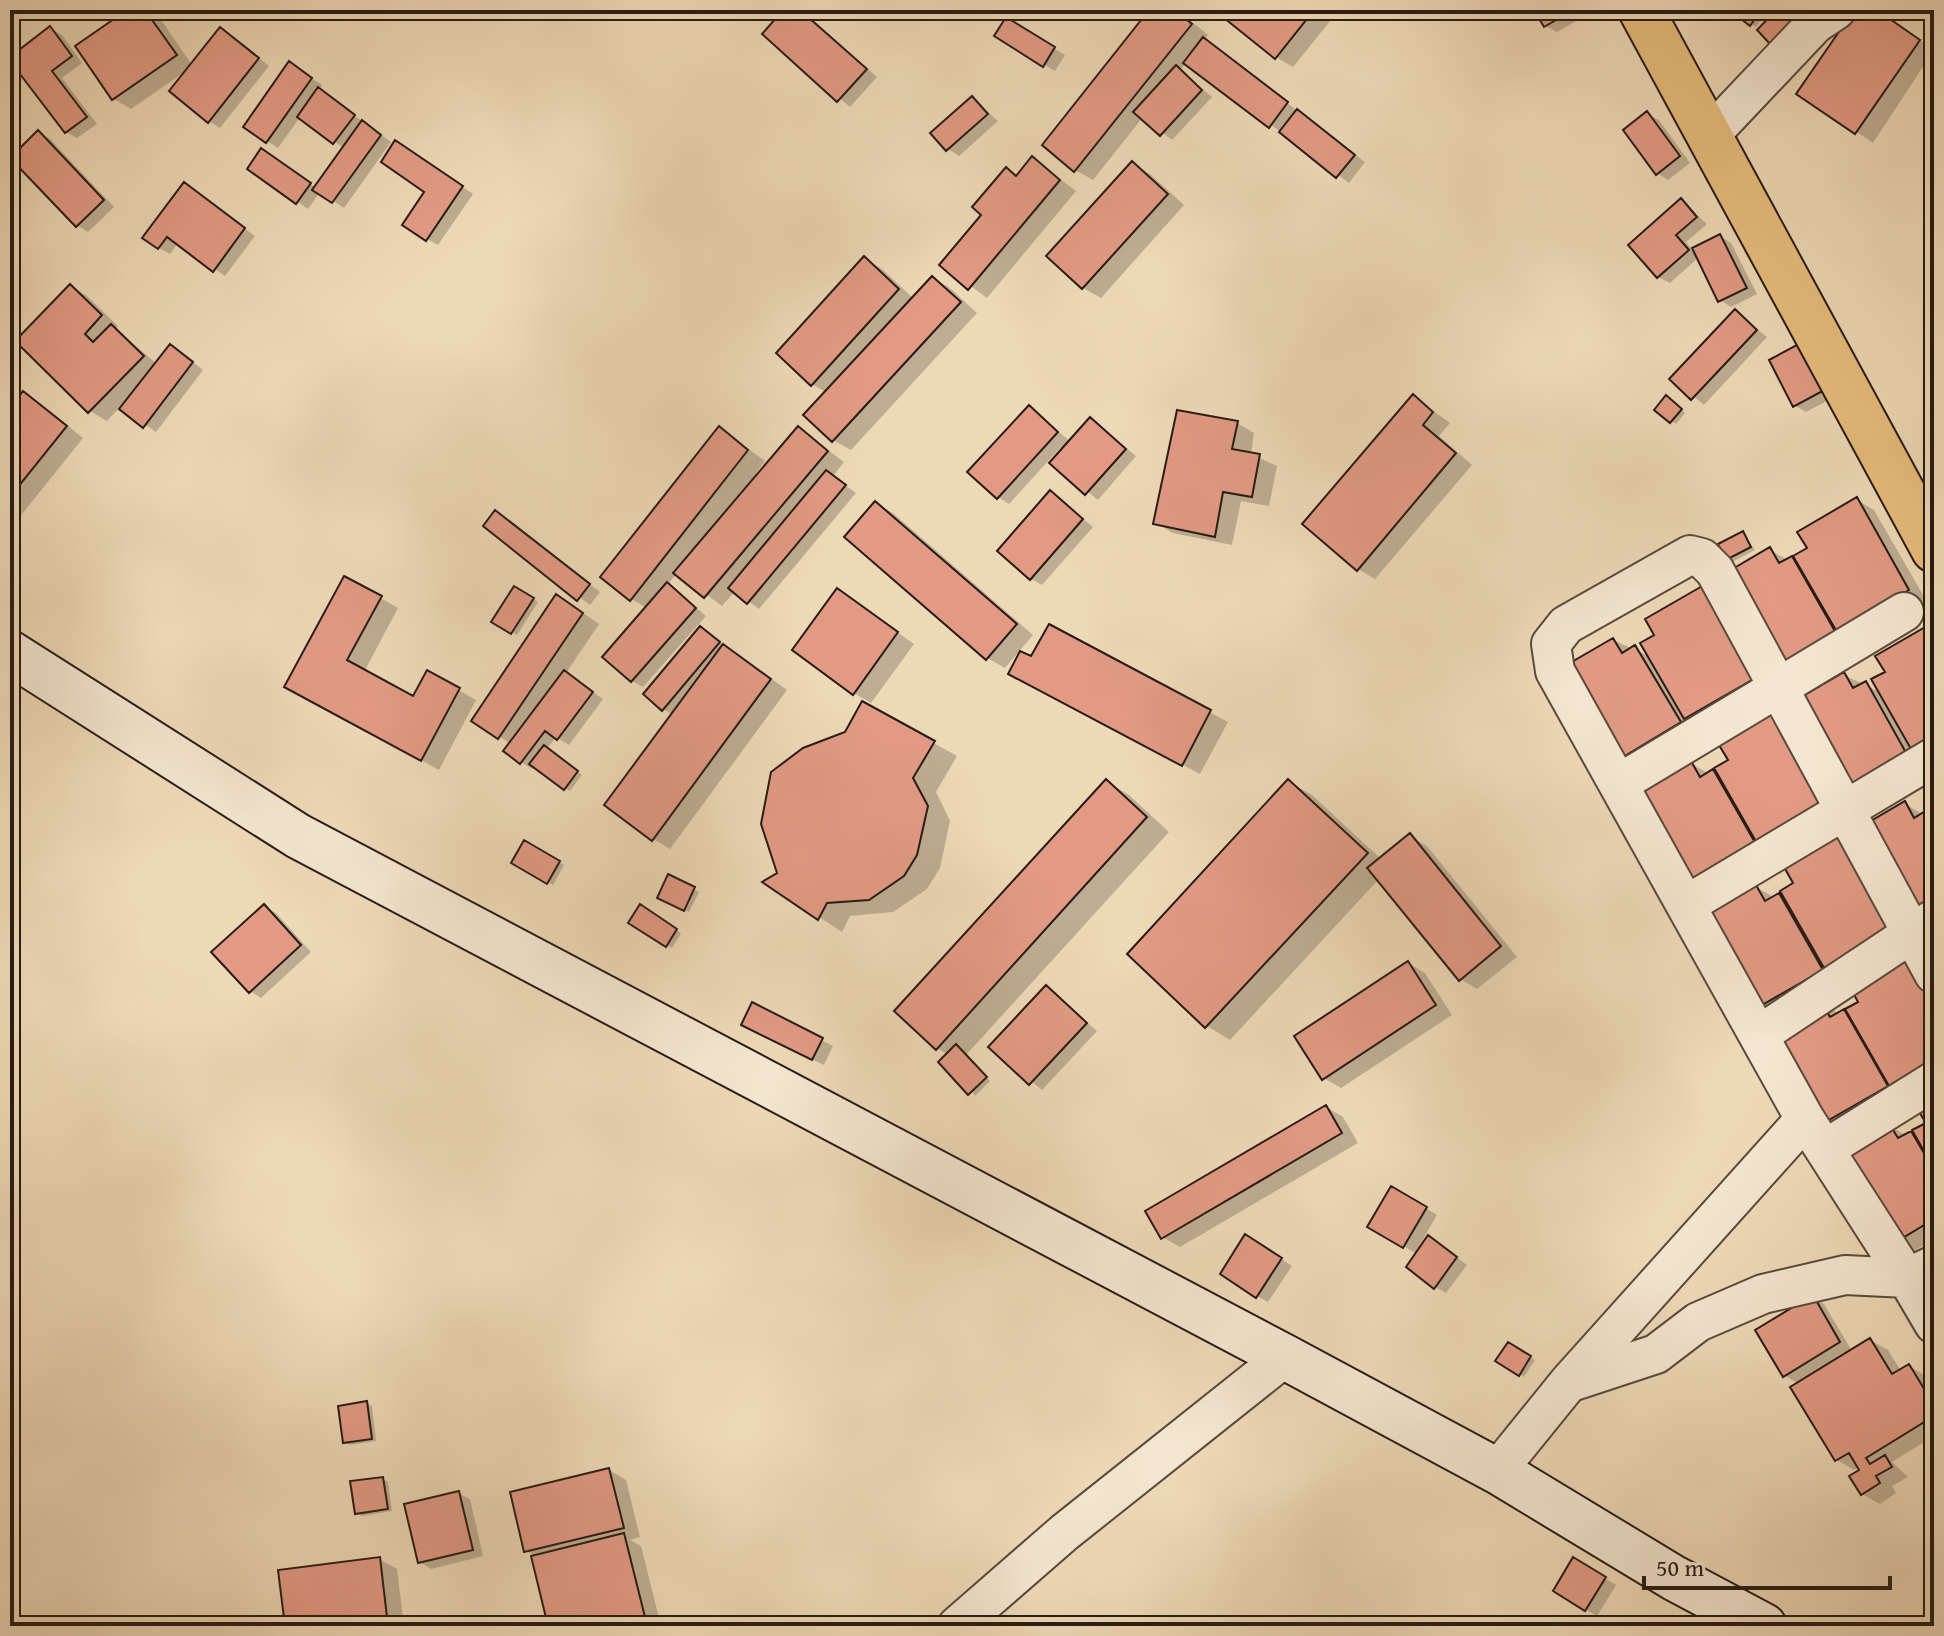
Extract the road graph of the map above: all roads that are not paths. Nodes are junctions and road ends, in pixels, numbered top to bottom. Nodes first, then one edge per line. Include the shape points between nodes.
1 (1641, 10) edge
2 (1836, 10) edge
3 (1709, 136) junction
4 (1934, 550) edge
5 (1904, 612) dead end
6 (10, 653) edge
7 (1777, 686) junction
8 (1934, 757) edge
9 (1618, 784) junction
10 (1844, 810) junction
11 (1686, 905) junction
12 (1922, 926) edge
13 (1934, 974) edge
14 (1759, 1035) junction
15 (1934, 1081) edge
16 (1815, 1134) junction
17 (1921, 1271) edge
18 (1934, 1324) edge
19 (1285, 1357) junction
20 (1569, 1382) junction
21 (1497, 1471) junction
22 (957, 1626) edge
23 (1764, 1626) edge

1 - 3 main road
2 - 3 street via 1815,24
3 - 4 main road
5 - 7 street
6 - 19 street via 298,836
7 - 9 street
7 - 9 street via 1715,571 1702,558 1690,555 1566,625 1551,644 1555,671
7 - 10 street
8 - 10 street
9 - 11 street
10 - 11 street
10 - 12 street
11 - 14 street
12 - 13 street
12 - 14 street
14 - 16 street
15 - 16 street
16 - 17 street
16 - 20 street
17 - 18 street
17 - 20 street via 1845,1275 1763,1294 1698,1322 1656,1354
19 - 21 street
19 - 22 street via 1065,1532
20 - 21 street
21 - 23 street

